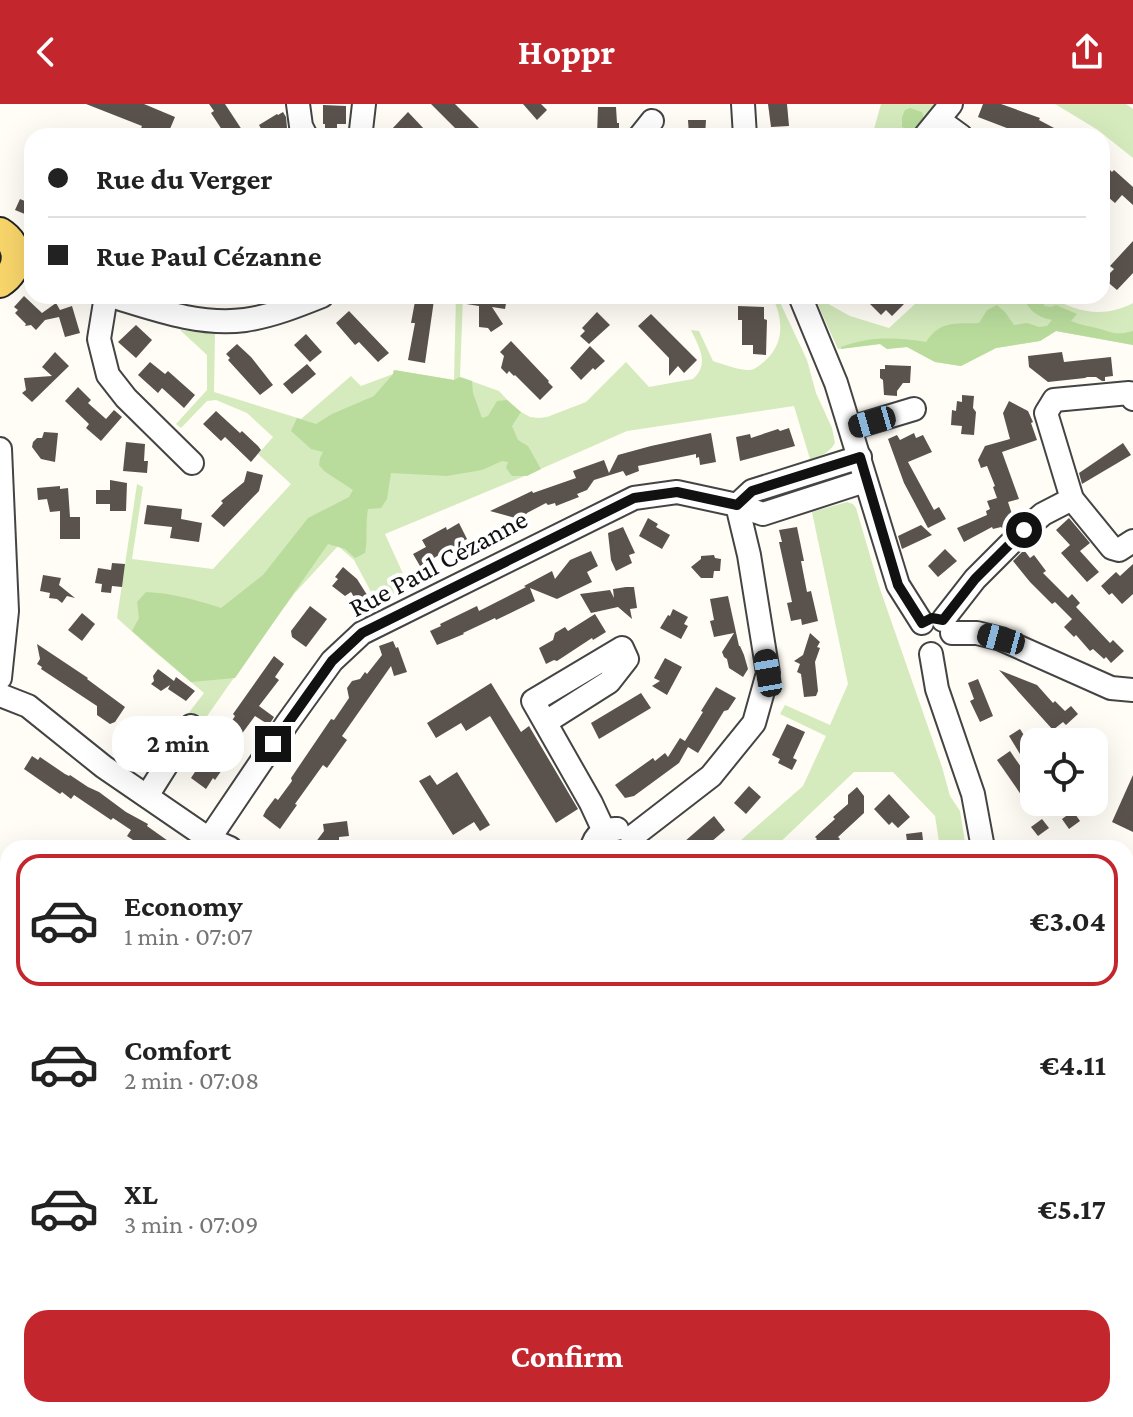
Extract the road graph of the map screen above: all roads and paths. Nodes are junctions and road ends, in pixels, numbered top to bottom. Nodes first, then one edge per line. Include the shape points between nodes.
1 (298, 104) edge
2 (364, 104) edge
3 (743, 104) edge
4 (302, 128) edge
5 (361, 128) edge
6 (744, 128) edge
7 (0, 232) edge
8 (16, 274) edge
9 (107, 304) edge
10 (137, 304) edge
11 (302, 304) edge
12 (803, 304) edge
13 (1133, 399) edge
14 (914, 409) dead end
15 (851, 428) junction
16 (0, 449) edge
17 (860, 457) junction
18 (192, 463) dead end
19 (865, 481) junction
20 (1072, 499) junction
21 (737, 505) junction
22 (1133, 541) edge
23 (939, 625) junction
24 (931, 654) junction
25 (0, 678) edge
26 (1133, 689) edge
27 (0, 695) edge
28 (546, 722) dead end
29 (191, 726) dead end
30 (147, 796) junction
31 (209, 839) joint
32 (598, 840) edge
33 (632, 840) edge
34 (636, 840) edge
35 (982, 840) edge

1 - 4 street
2 - 5 street
3 - 6 street
7 - 8 main road via 12,242
9 - 18 street via 99,339 108,375
10 - 11 street via 209,321 244,320
12 - 15 street
13 - 20 street via 1129,393 1054,400 1046,413
14 - 15 street
15 - 17 street
16 - 25 street via 7,611
17 - 19 street
17 - 21 street via 752,491
19 - 21 street, Rue Paul Cézanne via 763,514
19 - 23 street via 898,585
20 - 22 street via 1112,548 1119,550
20 - 23 street via 1024,530
21 - 31 street, Rue Paul Cézanne via 677,492 634,498 362,633 332,661
21 - 34 street via 768,673 754,723 711,776
23 - 24 street via 952,639 947,649
23 - 24 street via 917,632 918,644
23 - 26 street via 1001,639 1111,688
24 - 35 street
27 - 30 street via 28,706
28 - 32 street via 591,803
29 - 30 street
30 - 31 street
32 - 33 street via 619,829

